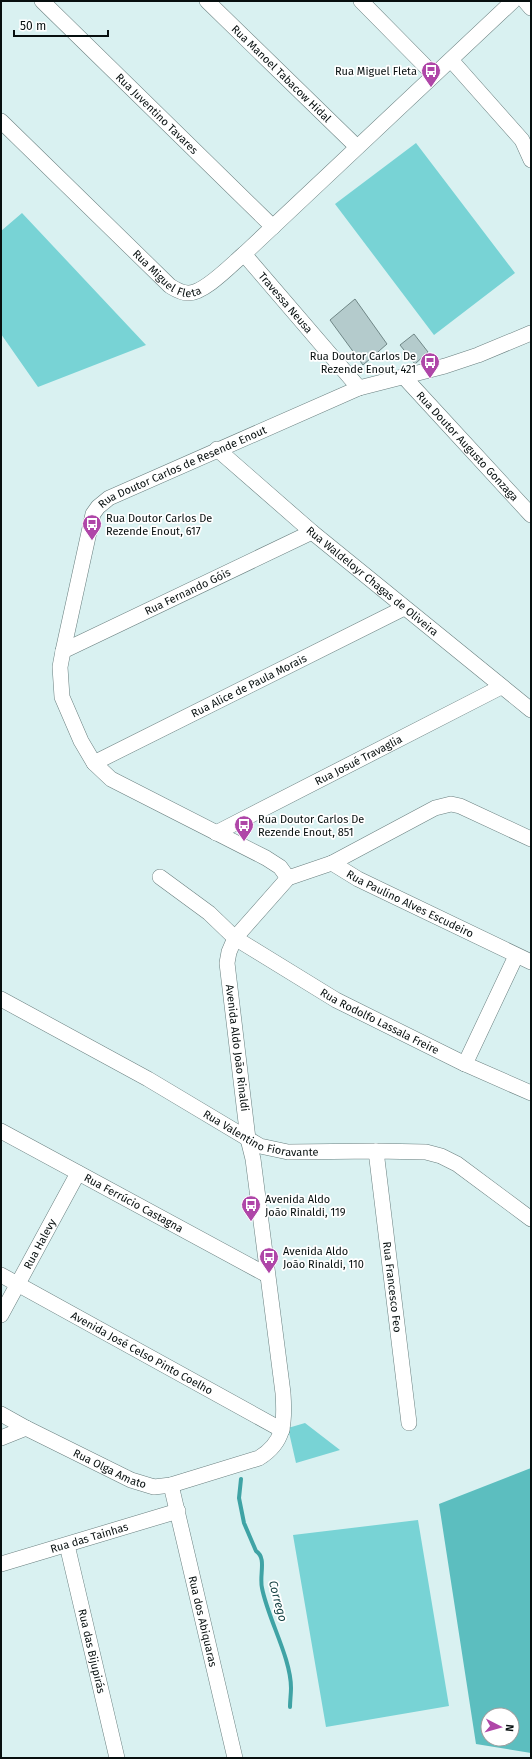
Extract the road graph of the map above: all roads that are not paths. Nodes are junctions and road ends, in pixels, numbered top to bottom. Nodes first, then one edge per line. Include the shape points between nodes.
1 (42, 1) edge
2 (206, 1) edge
3 (361, 1) edge
4 (514, 1) edge
5 (525, 1) edge
6 (531, 8) edge
7 (450, 60) junction
8 (434, 75) junction
9 (1, 121) edge
10 (357, 147) junction
11 (531, 160) edge
12 (273, 227) junction
13 (244, 254) junction
14 (529, 338) edge
15 (404, 377) junction
16 (359, 388) junction
17 (217, 450) junction
18 (531, 515) edge
19 (312, 532) junction
20 (404, 608) junction
21 (63, 651) junction
22 (501, 687) junction
23 (531, 710) edge
24 (94, 763) junction
25 (216, 833) junction
26 (531, 840) edge
27 (332, 863) junction
28 (160, 877) dead end
29 (288, 878) junction
30 (235, 938) junction
31 (516, 956) junction
32 (531, 962) edge
33 (1, 999) edge
34 (465, 1064) junction
35 (531, 1093) edge
36 (1, 1130) edge
37 (248, 1139) junction
38 (376, 1151) junction
39 (78, 1173) junction
40 (531, 1219) edge
41 (267, 1274) junction
42 (1, 1275) edge
43 (18, 1285) junction
44 (1, 1316) edge
45 (1, 1414) edge
46 (409, 1423) dead end
47 (26, 1428) junction
48 (282, 1430) junction
49 (1, 1438) edge
50 (171, 1485) junction
51 (178, 1511) junction
52 (67, 1545) junction
53 (1, 1564) edge
54 (117, 1758) edge
55 (234, 1758) edge

1 - 12 street, Rua Juventino Tavares
2 - 10 street, Rua Manoel Tabacow Hidal
3 - 8 street
4 - 7 street, Rua Miguel Fleta
5 - 6 street
7 - 8 street, Rua Miguel Fleta
7 - 11 street via 522,140
8 - 10 street, Rua Miguel Fleta
9 - 13 street, Rua Miguel Fleta via 179,292 194,293 202,289
10 - 12 street, Rua Miguel Fleta
12 - 13 street, Rua Miguel Fleta
13 - 16 street, Travessa Neusa
14 - 15 street, Rua Doutor Carlos de Resende Enout
15 - 16 street, Rua Doutor Carlos de Resende Enout
15 - 18 street, Rua Doutor Augusto Gonzaga
16 - 17 street, Rua Doutor Carlos de Resende Enout
17 - 19 street, Rua Waldeloyr Chagas de Oliveira
17 - 21 street, Rua Doutor Carlos de Resende Enout via 109,498 98,507 90,522
19 - 20 street, Rua Waldeloyr Chagas de Oliveira
19 - 21 street, Rua Fernando Góis
20 - 22 street, Rua Waldeloyr Chagas de Oliveira
20 - 24 street, Rua Alice de Paula Morais
21 - 24 street, Rua Doutor Carlos de Resende Enout via 60,667 62,697
22 - 23 street, Rua Waldeloyr Chagas de Oliveira
22 - 25 street, Rua Josué Travaglia
24 - 25 street, Rua Doutor Carlos de Resende Enout via 111,779
25 - 29 street, Rua Doutor Carlos de Resende Enout via 276,864
26 - 27 street via 460,806 444,805
27 - 29 street
27 - 31 street, Rua Paulino Alves Escudeiro via 358,879
28 - 30 street, Rua Rodolfo Lassala Freire via 209,913
29 - 30 street, Avenida Aldo João Rinaldi
30 - 34 street, Rua Rodolfo Lassala Freire via 336,1000
30 - 37 street, Avenida Aldo João Rinaldi via 227,963
31 - 32 street, Rua Paulino Alves Escudeiro
31 - 34 street
33 - 37 street, Rua Valentino Fioravante via 148,1079
34 - 35 street, Rua Rodolfo Lassala Freire
36 - 39 street, Rua Ferrúcio Castagna
37 - 38 street, Rua Valentino Fioravante via 260,1146 288,1152
37 - 41 street, Avenida Aldo João Rinaldi via 253,1159
38 - 40 street, Rua Valentino Fioravante via 426,1152 441,1156 457,1164
38 - 46 street, Rua Francesco Feo
39 - 41 street, Rua Ferrúcio Castagna
39 - 43 street, Rua Halevy
41 - 48 street, Avenida Aldo João Rinaldi via 283,1393
42 - 43 street, Avenida José Celso Pinto Coelho
43 - 44 street, Rua Halevy
43 - 48 street, Avenida José Celso Pinto Coelho
45 - 47 street, Rua Olga Amato
47 - 49 street
47 - 50 street, Rua Olga Amato via 131,1480 154,1487
48 - 50 street, Rua Olga Amato via 277,1443 259,1458
50 - 51 street, Rua dos Abiquaras
51 - 52 street, Rua das Tainhas
51 - 55 street, Rua dos Abiquaras
52 - 53 street, Rua das Tainhas
52 - 54 street, Rua das Bijupirás

